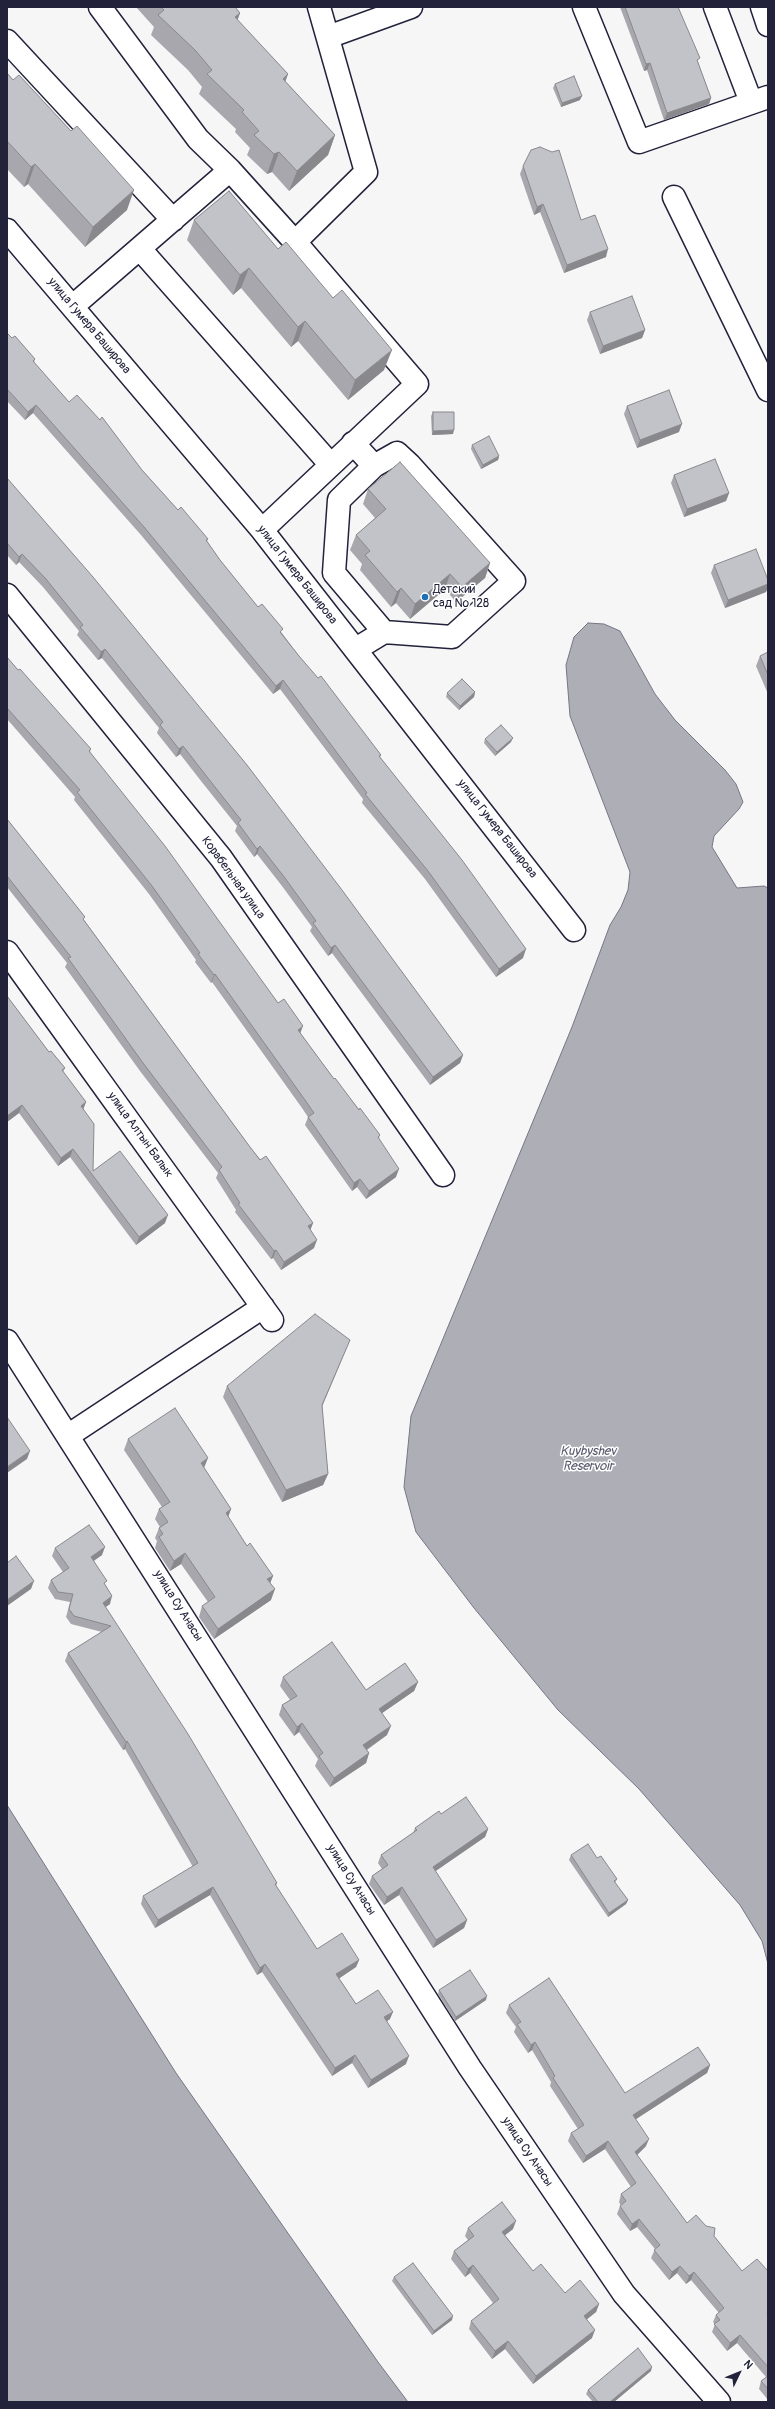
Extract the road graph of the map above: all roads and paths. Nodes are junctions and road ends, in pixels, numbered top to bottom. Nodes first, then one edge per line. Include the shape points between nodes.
1 (100, 7) edge
2 (319, 7) edge
3 (411, 7) edge
4 (584, 7) edge
5 (715, 7) edge
6 (762, 7) edge
7 (768, 25) edge
8 (328, 37) junction
9 (7, 41) edge
10 (759, 99) edge
11 (230, 170) junction
12 (674, 197) dead end
13 (173, 220) junction
14 (7, 230) edge
15 (295, 242) junction
16 (140, 249) junction
17 (73, 306) junction
18 (768, 390) edge
19 (353, 443) junction
20 (330, 464) junction
21 (374, 466) junction
22 (262, 530) junction
23 (7, 595) edge
24 (384, 632) junction
25 (356, 649) junction
26 (574, 930) dead end
27 (7, 952) edge
28 (442, 1175) dead end
29 (7, 1341) edge
30 (69, 1435) junction
31 (719, 2402) edge

1 - 11 street via 198,139
2 - 8 street
3 - 8 street
4 - 10 street via 639,142
5 - 10 street
6 - 7 street
8 - 15 street via 366,172
9 - 13 street
11 - 13 street
11 - 15 street
12 - 18 street
13 - 16 street
14 - 17 street, улица Гумера Баширова
15 - 19 street via 418,384
16 - 17 street
16 - 20 street
17 - 22 street, улица Гумера Баширова
19 - 20 street
19 - 21 street
20 - 22 street
21 - 24 street via 339,500 334,573
21 - 24 street via 397,454 410,465 514,581 452,637
22 - 25 street, улица Гумера Баширова
23 - 28 street, Корабельная улица via 221,858
24 - 25 street
25 - 26 street, улица Гумера Баширова
27 - 30 street, улица Алтын Балык via 268,1313
29 - 30 street, улица Су Анасы
30 - 31 street, улица Су Анасы via 475,2074 624,2294

